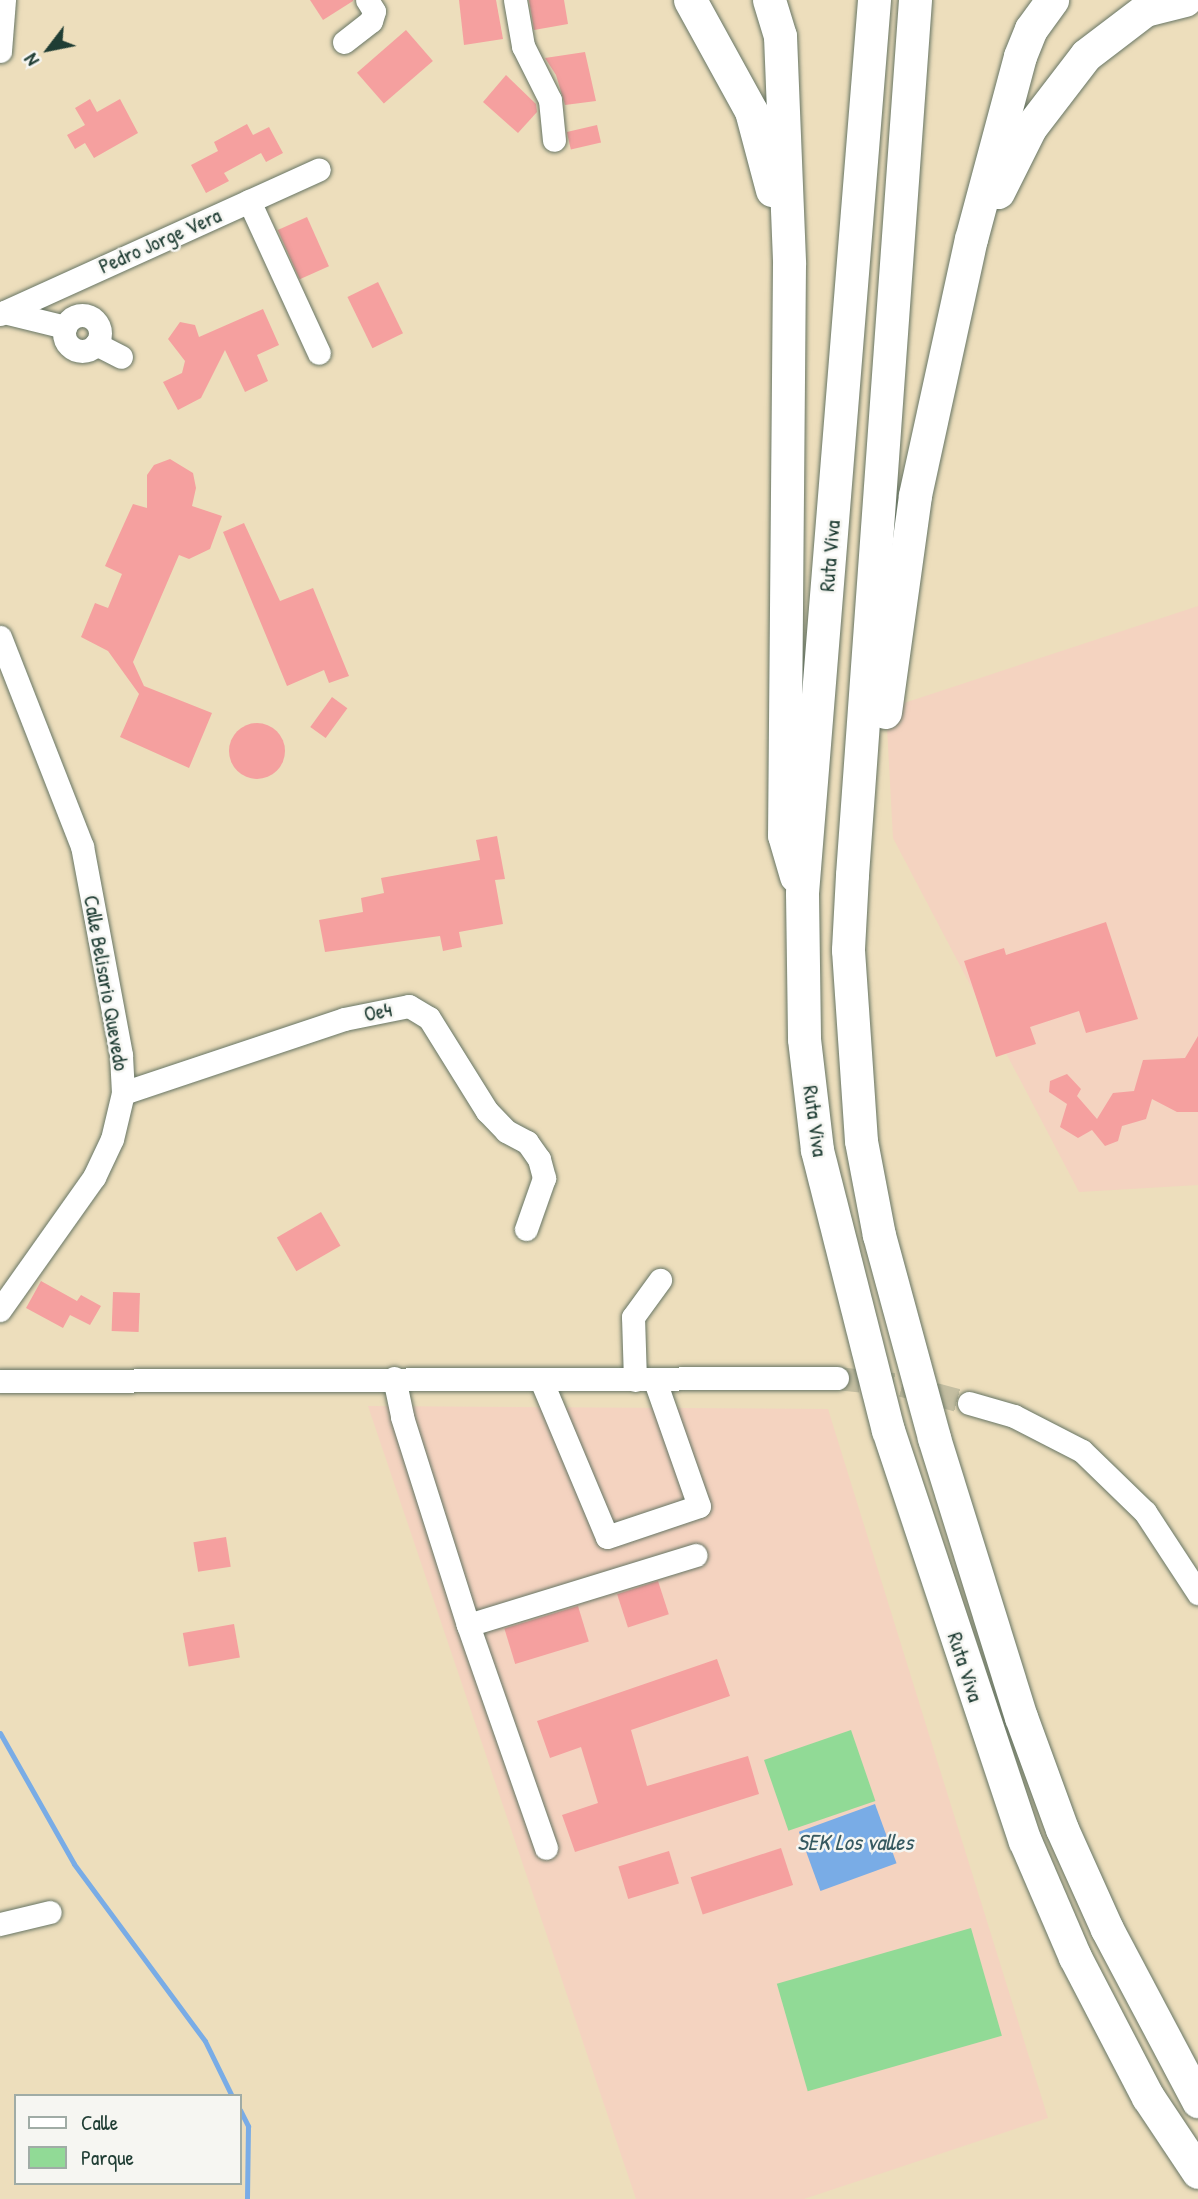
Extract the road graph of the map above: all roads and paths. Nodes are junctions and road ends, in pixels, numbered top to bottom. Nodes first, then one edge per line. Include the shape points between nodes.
1 (4, 0) edge
2 (367, 0) edge
3 (515, 0) edge
4 (690, 0) edge
5 (769, 0) edge
6 (874, 0) edge
7 (915, 0) edge
8 (1052, 0) edge
9 (1185, 0) edge
10 (344, 42) dead end
11 (0, 51) edge
12 (554, 140) dead end
13 (319, 169) dead end
14 (249, 201) junction
15 (789, 264) junction
16 (2, 313) edge
17 (319, 353) dead end
18 (121, 357) dead end
19 (932, 412) junction
20 (0, 638) edge
21 (802, 893) junction
22 (856, 1048) junction
23 (123, 1093) junction
24 (526, 1229) dead end
25 (660, 1280) dead end
26 (0, 1310) edge
27 (394, 1378) junction
28 (837, 1378) tunnel mouth
29 (541, 1380) junction
30 (0, 1381) edge
31 (645, 1381) junction
32 (969, 1403) tunnel mouth
33 (695, 1555) dead end
34 (1198, 1593) edge
35 (468, 1625) junction
36 (546, 1848) dead end
37 (50, 1912) dead end
38 (0, 1924) edge
39 (1198, 2101) edge
40 (1198, 2172) edge

1 - 11 street
2 - 10 street via 373,17
3 - 12 street via 523,46 555,116
4 - 15 highway via 751,111
5 - 15 highway via 780,36
6 - 21 highway, Ruta Viva
7 - 22 highway, Ruta Viva via 852,875 848,950
8 - 19 highway via 1031,29 1020,56 971,239
9 - 19 highway via 1145,10 1086,55 1030,128 997,194 958,342
13 - 14 street, Pedro Jorge Vera
14 - 16 street, Pedro Jorge Vera
14 - 17 street
15 - 21 highway via 784,835
16 - 18 street via 65,327 75,316 90,317 99,329 96,344
19 - 22 highway via 915,495 876,771 867,951
20 - 23 street, Calle Belisario Quevedo via 82,846 121,1055
21 - 40 highway, Ruta Viva via 804,1039 817,1150 888,1430 1024,1841 1075,1957 1130,2062
22 - 39 highway, Ruta Viva via 862,1141 879,1235 934,1438 1021,1717 1062,1829 1107,1929
23 - 24 street, Oe4 via 344,1019 409,1006 429,1018 487,1111 527,1142 539,1159 544,1178
23 - 26 street, Calle Belisario Quevedo via 112,1139 94,1177
25 - 31 street via 633,1317
27 - 29 street
27 - 30 street
27 - 35 street via 402,1417
28 - 31 street
29 - 31 street
29 - 31 street via 607,1537 699,1506
32 - 34 street via 1039,1427 1082,1451 1145,1512
33 - 35 street
35 - 36 street
37 - 38 street

